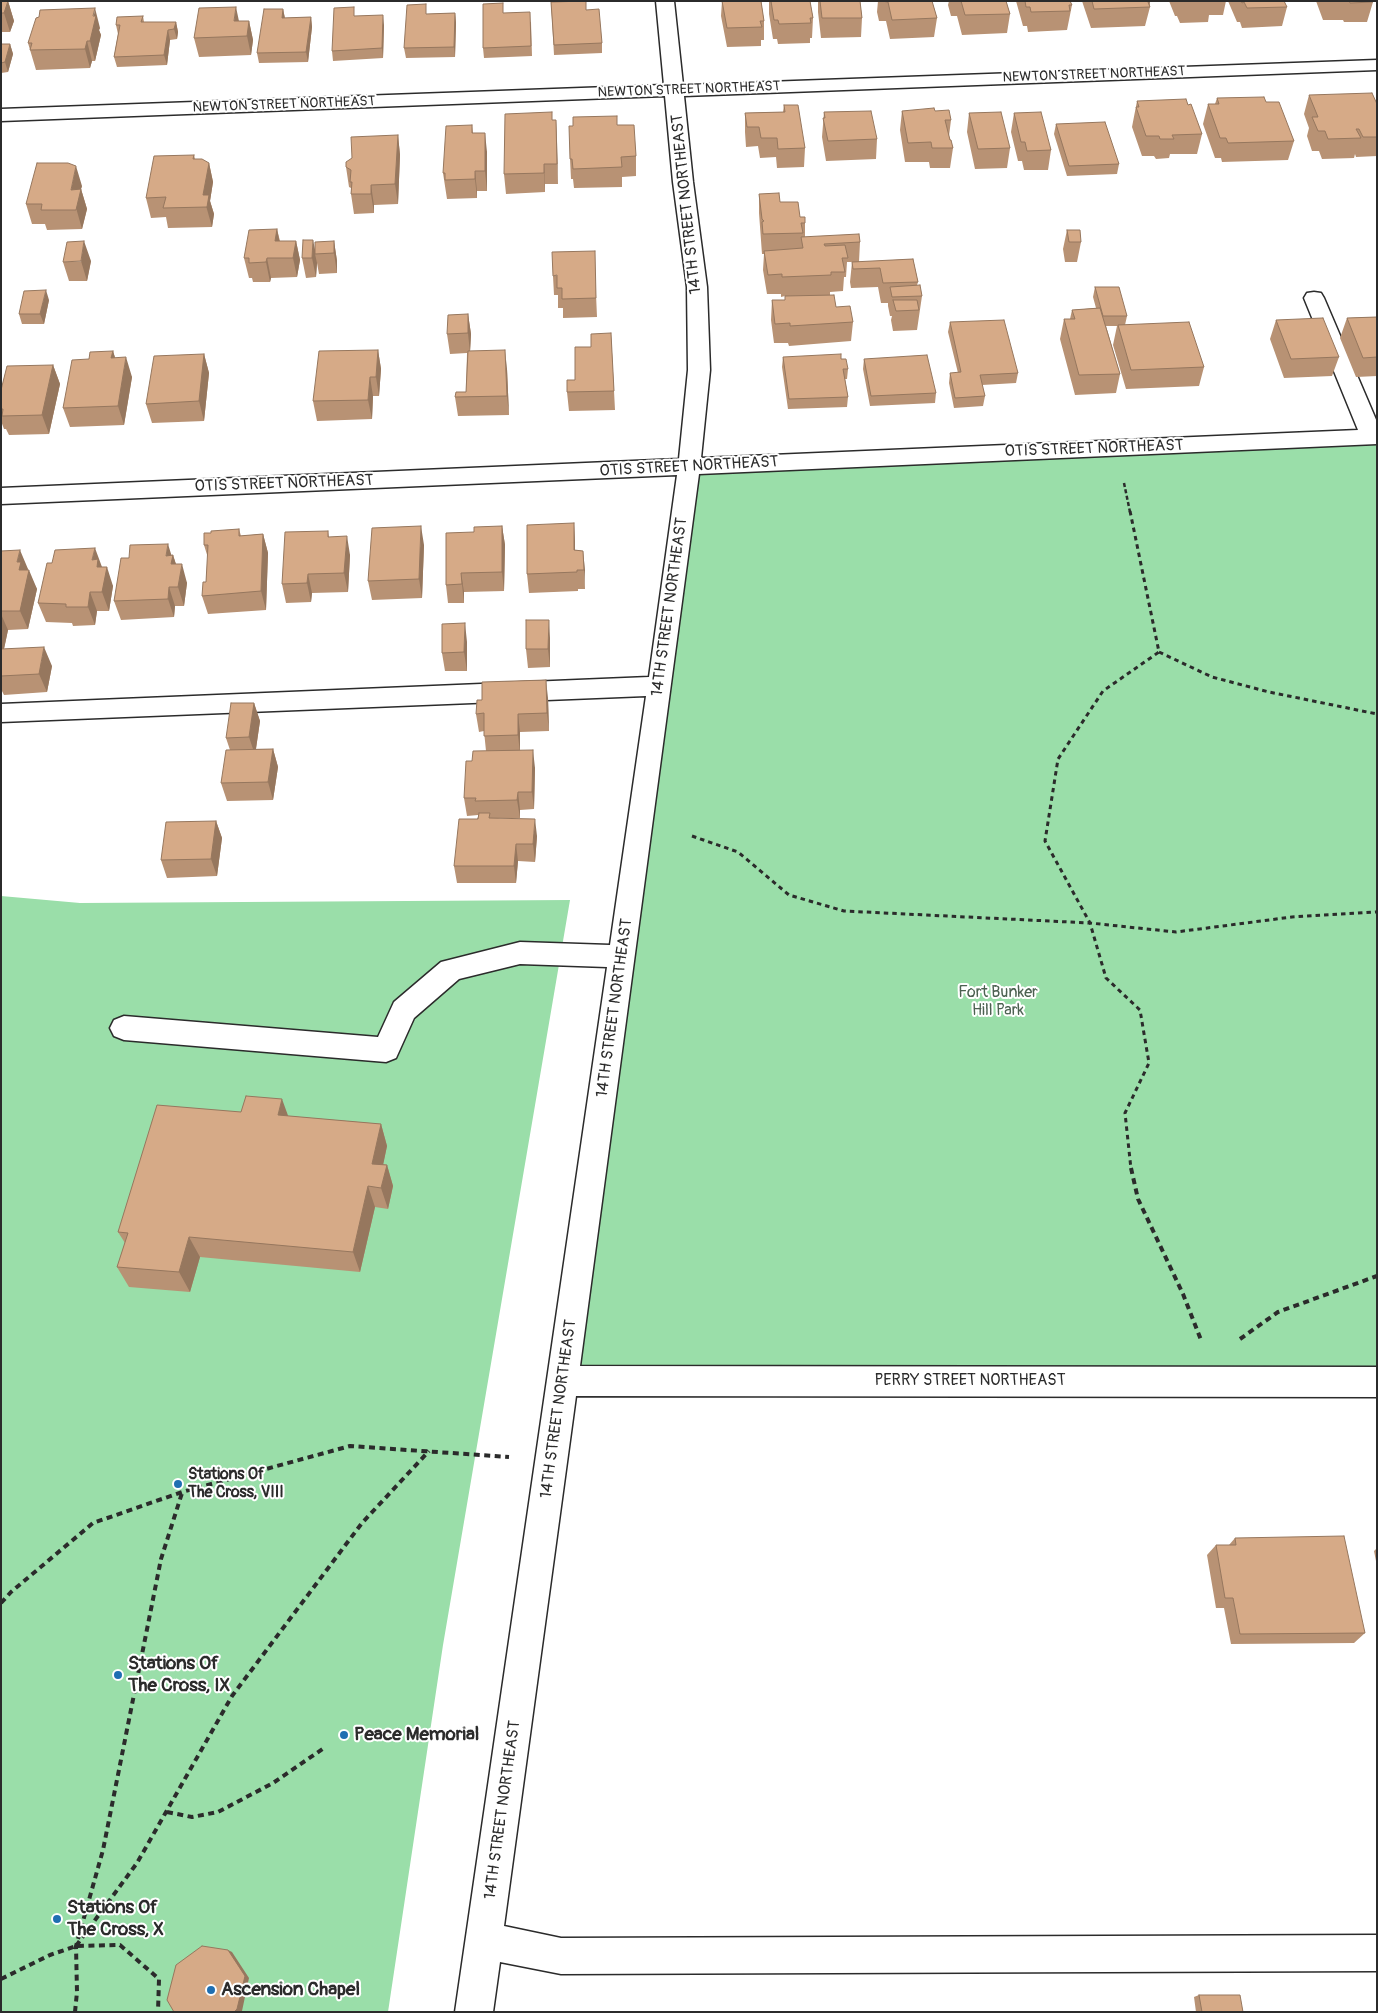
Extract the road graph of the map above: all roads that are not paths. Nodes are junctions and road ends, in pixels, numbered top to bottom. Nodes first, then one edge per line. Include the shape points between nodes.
1 (665, 1) edge
2 (1377, 65) edge
3 (674, 91) junction
4 (1, 115) edge
5 (1314, 298) dead end
6 (1374, 437) edge
7 (690, 467) junction
8 (1, 496) edge
9 (660, 686) junction
10 (1, 713) edge
11 (622, 956) junction
12 (124, 1028) dead end
13 (563, 1381) junction
14 (1377, 1382) edge
15 (484, 1940) junction
16 (1377, 1953) edge
17 (474, 2012) edge

1 - 3 street, 14TH STREET NORTHEAST
2 - 3 street, NEWTON STREET NORTHEAST
3 - 4 street, NEWTON STREET NORTHEAST
3 - 7 street, 14TH STREET NORTHEAST via 699,328 699,370
5 - 6 street
6 - 7 street, OTIS STREET NORTHEAST
7 - 8 street, OTIS STREET NORTHEAST
7 - 9 street, 14TH STREET NORTHEAST
9 - 10 street
9 - 11 street, 14TH STREET NORTHEAST
11 - 12 street via 520,952 451,970 404,1010 386,1050
11 - 13 street, 14TH STREET NORTHEAST
13 - 14 street, PERRY STREET NORTHEAST
13 - 15 street, 14TH STREET NORTHEAST
15 - 16 street via 561,1956
15 - 17 street, 14TH STREET NORTHEAST

